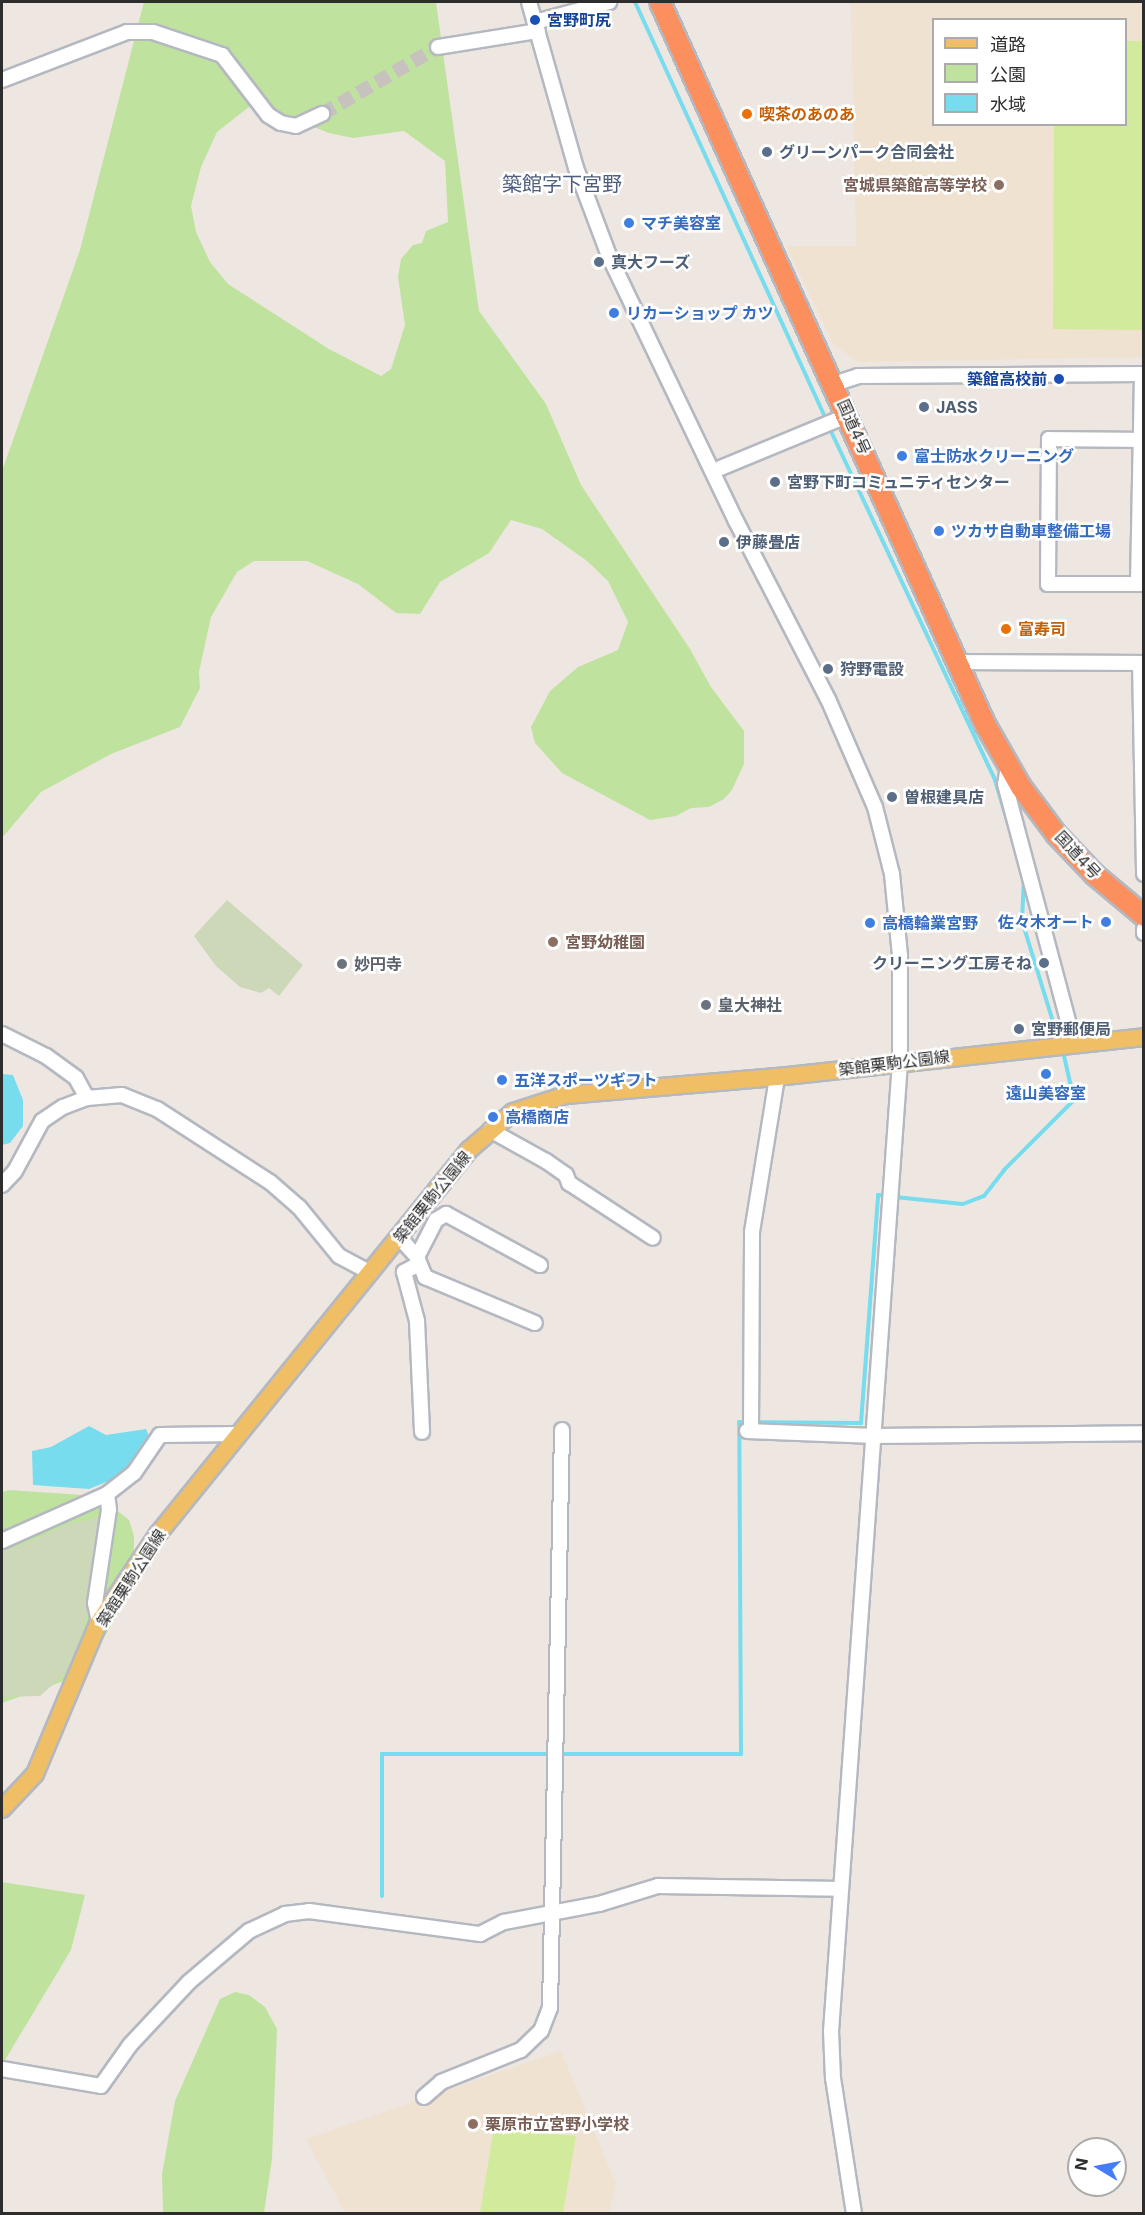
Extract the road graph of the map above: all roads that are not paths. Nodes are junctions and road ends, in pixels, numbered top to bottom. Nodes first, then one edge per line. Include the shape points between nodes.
1 (529, 2) edge
2 (609, 2) edge
3 (660, 2) edge
4 (536, 27) junction
5 (438, 47) tunnel mouth
6 (2, 80) edge
7 (322, 114) tunnel mouth
8 (1142, 374) edge
9 (834, 384) junction
10 (841, 418) junction
11 (1142, 440) edge
12 (713, 471) junction
13 (1142, 509) edge
14 (1141, 584) edge
15 (958, 662) junction
16 (1142, 663) edge
17 (1142, 737) edge
18 (1008, 766) junction
19 (1143, 874) edge
20 (1143, 916) edge
21 (1143, 929) edge
22 (1143, 933) edge
23 (2, 1034) edge
24 (1143, 1037) edge
25 (1065, 1045) junction
26 (900, 1062) junction
27 (777, 1077) junction
28 (87, 1098) junction
29 (490, 1130) junction
30 (2, 1185) edge
31 (399, 1237) junction
32 (653, 1238) dead end
33 (417, 1261) junction
34 (540, 1265) dead end
35 (370, 1273) junction
36 (535, 1323) dead end
37 (562, 1430) dead end
38 (422, 1432) dead end
39 (1143, 1433) edge
40 (239, 1434) junction
41 (875, 1436) junction
42 (107, 1494) junction
43 (2, 1541) edge
44 (99, 1622) junction
45 (2, 1809) edge
46 (841, 1888) junction
47 (553, 1914) junction
48 (2, 2069) edge
49 (424, 2097) dead end
50 (854, 2214) edge

1 - 4 street
2 - 4 street
3 - 9 highway, 国道4号
4 - 5 street
4 - 12 street via 576,168 609,256
6 - 7 street via 127,32 153,32 222,55 268,115 281,123 296,126
8 - 9 street via 858,376
8 - 11 street
9 - 10 highway, 国道4号
10 - 12 street
10 - 15 highway, 国道4号
11 - 13 street
11 - 14 street via 1049,439 1048,585
12 - 26 street via 828,699 875,807 891,874 899,944
13 - 14 street
15 - 16 street
15 - 18 highway, 国道4号
16 - 17 street
17 - 19 street
18 - 20 highway, 国道4号 via 1075,856
18 - 25 street via 1005,784
21 - 22 street
23 - 28 street via 37,1050 76,1078
24 - 25 main road, 築館栗駒公園線
25 - 26 main road, 築館栗駒公園線
26 - 27 main road, 築館栗駒公園線
26 - 41 street
27 - 29 main road, 築館栗駒公園線 via 566,1095 513,1112
27 - 41 street via 752,1232 750,1431
28 - 30 street via 42,1121 15,1171
28 - 35 street via 122,1095 157,1109 270,1182 299,1207 339,1256
29 - 31 main road, 築館栗駒公園線
29 - 32 street via 546,1161 566,1175 569,1183
31 - 33 street
31 - 35 main road, 築館栗駒公園線
33 - 34 street via 436,1220 446,1214
33 - 36 street via 425,1277
33 - 38 street via 404,1272 417,1322
35 - 40 main road, 築館栗駒公園線
37 - 47 street
39 - 41 street
40 - 42 street via 160,1435 134,1473
40 - 44 main road, 築館栗駒公園線 via 158,1534
41 - 46 street
42 - 43 street
42 - 44 street via 109,1509 95,1603
44 - 45 main road, 築館栗駒公園線 via 36,1774
46 - 47 street via 658,1886
46 - 50 street via 831,2031 833,2078
47 - 48 street via 504,1922 480,1934 309,1911 285,1914 249,1931 189,1982 130,2044 101,2086
47 - 49 street via 550,2008 541,2031 521,2049 441,2082

